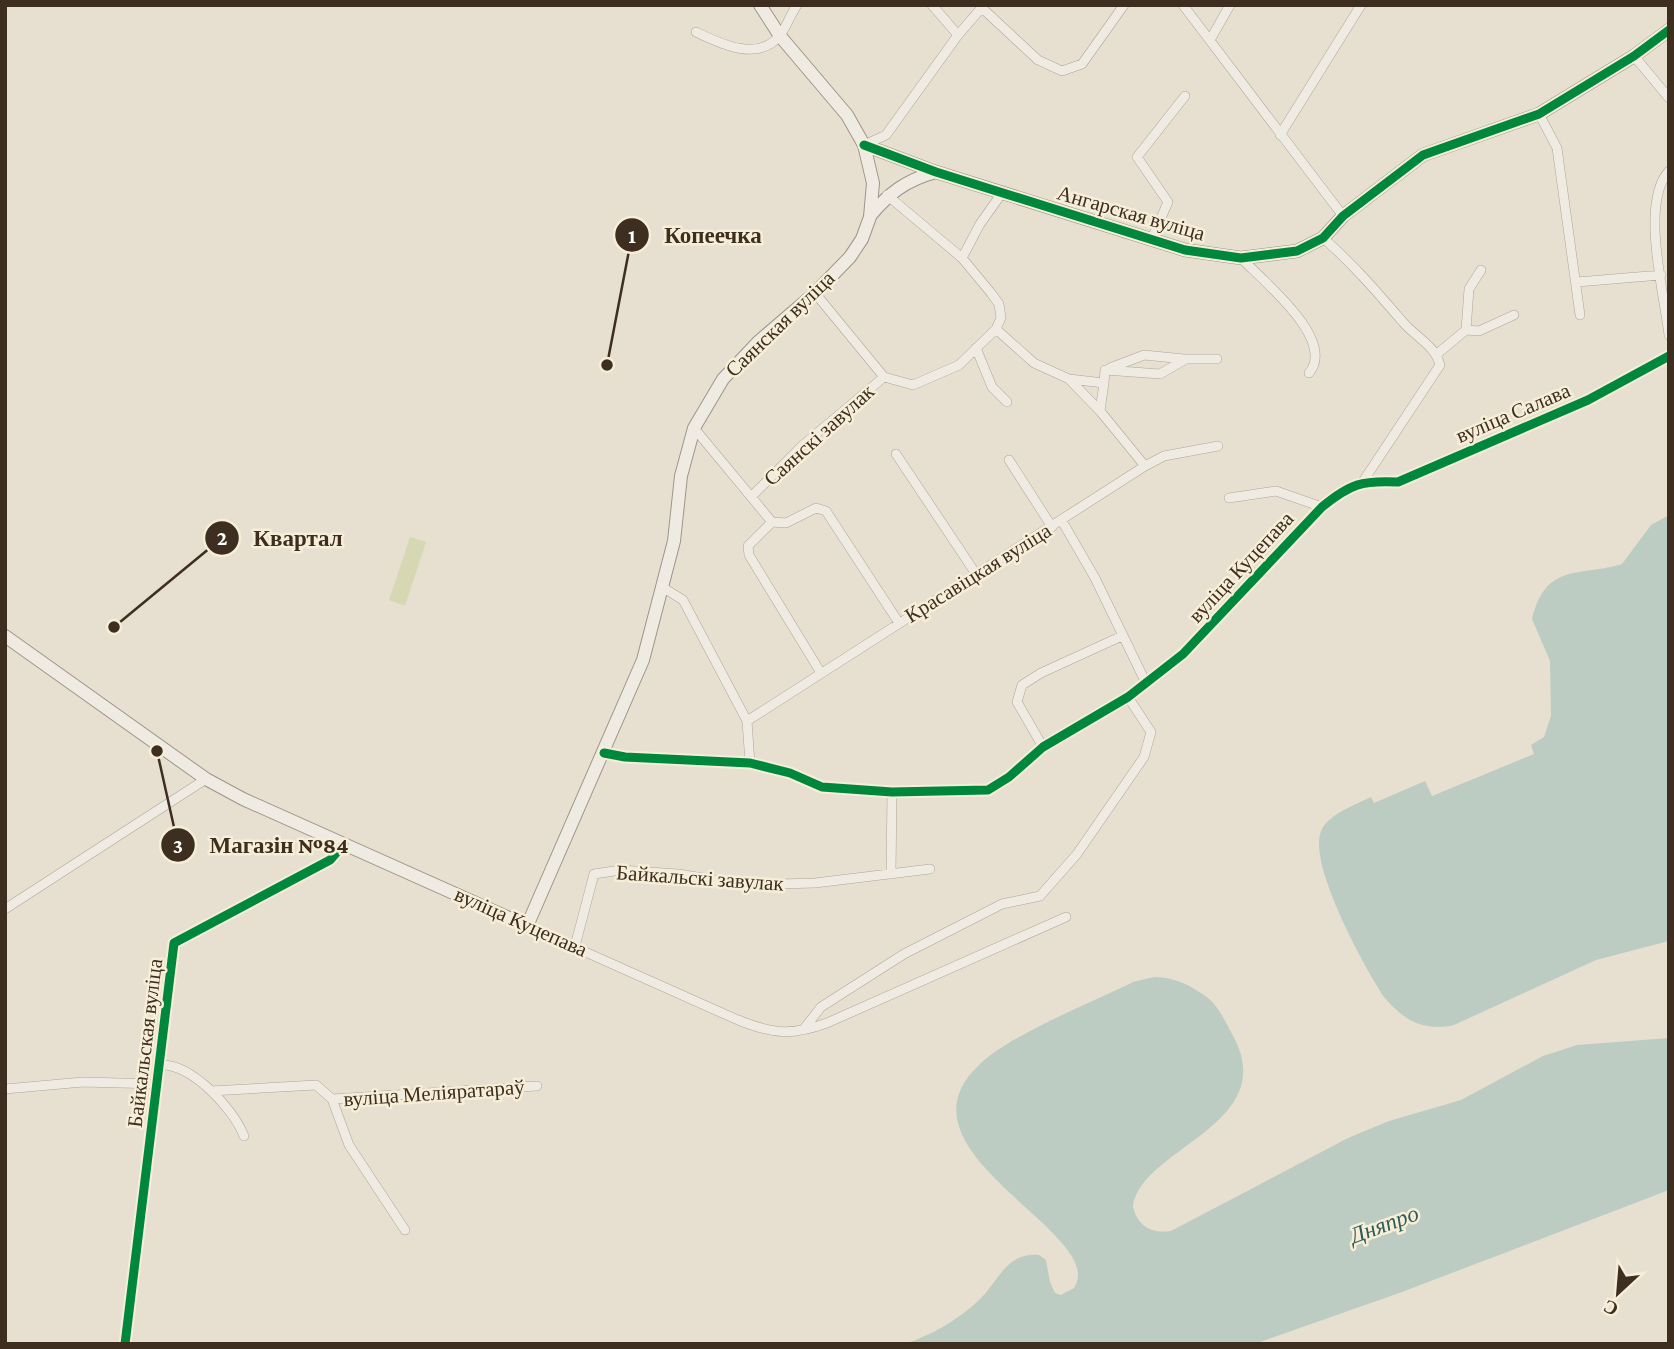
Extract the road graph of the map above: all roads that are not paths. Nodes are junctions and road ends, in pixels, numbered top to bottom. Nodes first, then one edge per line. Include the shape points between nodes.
1 (760, 5) edge
2 (797, 5) edge
3 (932, 5) edge
4 (1124, 5) edge
5 (1183, 5) edge
6 (1230, 5) edge
7 (1361, 5) edge
8 (983, 7) edge
9 (1669, 30) edge
10 (696, 32) dead end
11 (958, 35) junction
12 (780, 36) junction
13 (1210, 40) junction
14 (1634, 56) junction
15 (1185, 96) dead end
16 (1669, 98) edge
17 (1539, 114) junction
18 (1280, 135) junction
19 (864, 145) junction
20 (1669, 171) edge
21 (936, 172) junction
22 (1002, 193) junction
23 (887, 195) junction
24 (870, 216) junction
25 (1343, 216) junction
26 (1323, 238) junction
27 (1152, 242) junction
28 (962, 258) junction
29 (1241, 258) junction
30 (1481, 270) dead end
31 (1661, 275) junction
32 (1577, 282) junction
33 (815, 293) junction
34 (1514, 315) dead end
35 (1580, 315) dead end
36 (996, 329) junction
37 (1466, 330) junction
38 (1669, 335) edge
39 (976, 348) junction
40 (1437, 354) junction
41 (1669, 356) edge
42 (1186, 359) junction
43 (1217, 359) dead end
44 (1105, 370) junction
45 (1309, 373) dead end
46 (884, 377) junction
47 (1069, 379) junction
48 (1104, 383) junction
49 (1007, 402) dead end
50 (1100, 411) junction
51 (694, 428) junction
52 (1218, 446) dead end
53 (896, 454) dead end
54 (1009, 460) dead end
55 (1145, 466) junction
56 (1364, 481) junction
57 (751, 497) junction
58 (1229, 498) dead end
59 (1322, 507) junction
60 (1062, 521) junction
61 (772, 522) junction
62 (1052, 527) junction
63 (976, 575) junction
64 (662, 587) junction
65 (899, 623) junction
66 (5, 636) edge
67 (1122, 636) junction
68 (821, 673) junction
69 (1146, 682) junction
70 (1128, 697) junction
71 (747, 721) junction
72 (1043, 747) junction
73 (604, 752) junction
74 (750, 763) junction
75 (206, 779) junction
76 (892, 792) junction
77 (344, 844) junction
78 (930, 869) dead end
79 (891, 874) junction
80 (5, 909) edge
81 (1066, 917) dead end
82 (527, 926) junction
83 (575, 946) junction
84 (803, 1030) junction
85 (159, 1065) junction
86 (157, 1084) junction
87 (537, 1086) dead end
88 (5, 1089) edge
89 (211, 1091) junction
90 (332, 1100) junction
91 (244, 1136) dead end
92 (405, 1230) dead end
93 (125, 1344) edge

1 - 12 main road
2 - 12 street
3 - 11 street
4 - 8 street via 1082,64 1062,71 1038,60
5 - 13 street
6 - 13 street
7 - 18 street
8 - 11 street
9 - 14 main road, Ангарская вуліца
10 - 12 street via 731,49 764,47
11 - 19 street via 886,135
12 - 19 main road via 846,114
13 - 18 street
14 - 16 street
14 - 17 main road, Ангарская вуліца
15 - 27 street via 1137,157 1168,202
17 - 25 main road, Ангарская вуліца via 1423,155
17 - 32 street via 1557,148
18 - 25 street
19 - 21 main road, Ангарская вуліца
19 - 24 main road, Саянская вуліца via 873,183
20 - 31 street via 1661,180 1653,208
21 - 22 main road, Ангарская вуліца
21 - 23 main road via 911,178
22 - 27 main road, Ангарская вуліца
22 - 28 street
23 - 24 main road
23 - 28 street
24 - 33 main road, Саянская вуліца via 854,252
25 - 26 main road, Ангарская вуліца
26 - 29 main road, Ангарская вуліца via 1297,251
26 - 40 street
27 - 29 main road, Ангарская вуліца
28 - 36 street via 999,304 1001,318
29 - 45 street via 1304,323 1316,356
30 - 37 street via 1469,289
31 - 32 street
31 - 38 street
32 - 35 street
33 - 46 street
33 - 51 main road, Саянская вуліца via 771,329 723,379
34 - 37 street via 1479,331
36 - 39 street, Саянскі завулак
36 - 47 street via 1034,363
37 - 40 street
39 - 46 street, Саянскі завулак via 959,365 913,385
39 - 49 street via 992,387
40 - 56 street via 1440,365
41 - 56 street, вуліца Салава via 1588,400 1398,482
42 - 43 street
42 - 44 street via 1144,355
42 - 44 street via 1160,374
44 - 48 street
46 - 57 street, Саянскі завулак via 803,445
47 - 48 street
47 - 50 street
48 - 50 street
50 - 55 street
51 - 57 street
51 - 64 main road, Саянская вуліца
52 - 55 street, Красавіцкая вуліца via 1164,456
53 - 63 street
54 - 62 street
55 - 60 street, Красавіцкая вуліца
56 - 59 street, вуліца Куцепава via 1339,492
57 - 61 street
58 - 59 street via 1276,491
59 - 69 street, вуліца Куцепава via 1182,654
60 - 62 street, Красавіцкая вуліца
60 - 67 street
61 - 65 street via 786,523 816,509 826,511
61 - 68 street via 748,546 749,555
62 - 63 street, Красавіцкая вуліца
63 - 65 street, Красавіцкая вуліца
64 - 71 street via 684,600
64 - 73 main road, Саянская вуліца via 643,660
65 - 68 street, Красавіцкая вуліца
66 - 75 main road, вуліца Куцепава
67 - 69 street
67 - 72 street via 1022,685 1017,702
68 - 71 street, Красавіцкая вуліца
69 - 70 street
70 - 72 street
70 - 84 street via 1151,732 1144,757 1077,854 1040,896 1002,904 904,954 821,1007
71 - 74 street
72 - 76 street via 988,790
73 - 74 street
73 - 82 main road, Саянская вуліца
74 - 76 street via 822,787
75 - 77 main road, вуліца Куцепава
75 - 80 street
76 - 79 street
77 - 82 main road, вуліца Куцепава
77 - 85 street, Байкальская вуліца via 330,860 174,943
78 - 79 street, Байкальскі завулак
79 - 83 street, Байкальскі завулак via 746,885 667,873 621,870 594,874
81 - 84 street, вуліца Куцепава
82 - 83 street, вуліца Куцепава
83 - 84 street, вуліца Куцепава via 752,1026 780,1032
85 - 86 street, Байкальская вуліца
85 - 89 street via 173,1064
86 - 88 street via 83,1082
86 - 93 street, Байкальская вуліца
87 - 90 street, вуліца Меліяратараў
89 - 90 street, вуліца Меліяратараў via 316,1085
89 - 91 street via 237,1118
90 - 92 street, вуліца Меліяратараў via 349,1145

